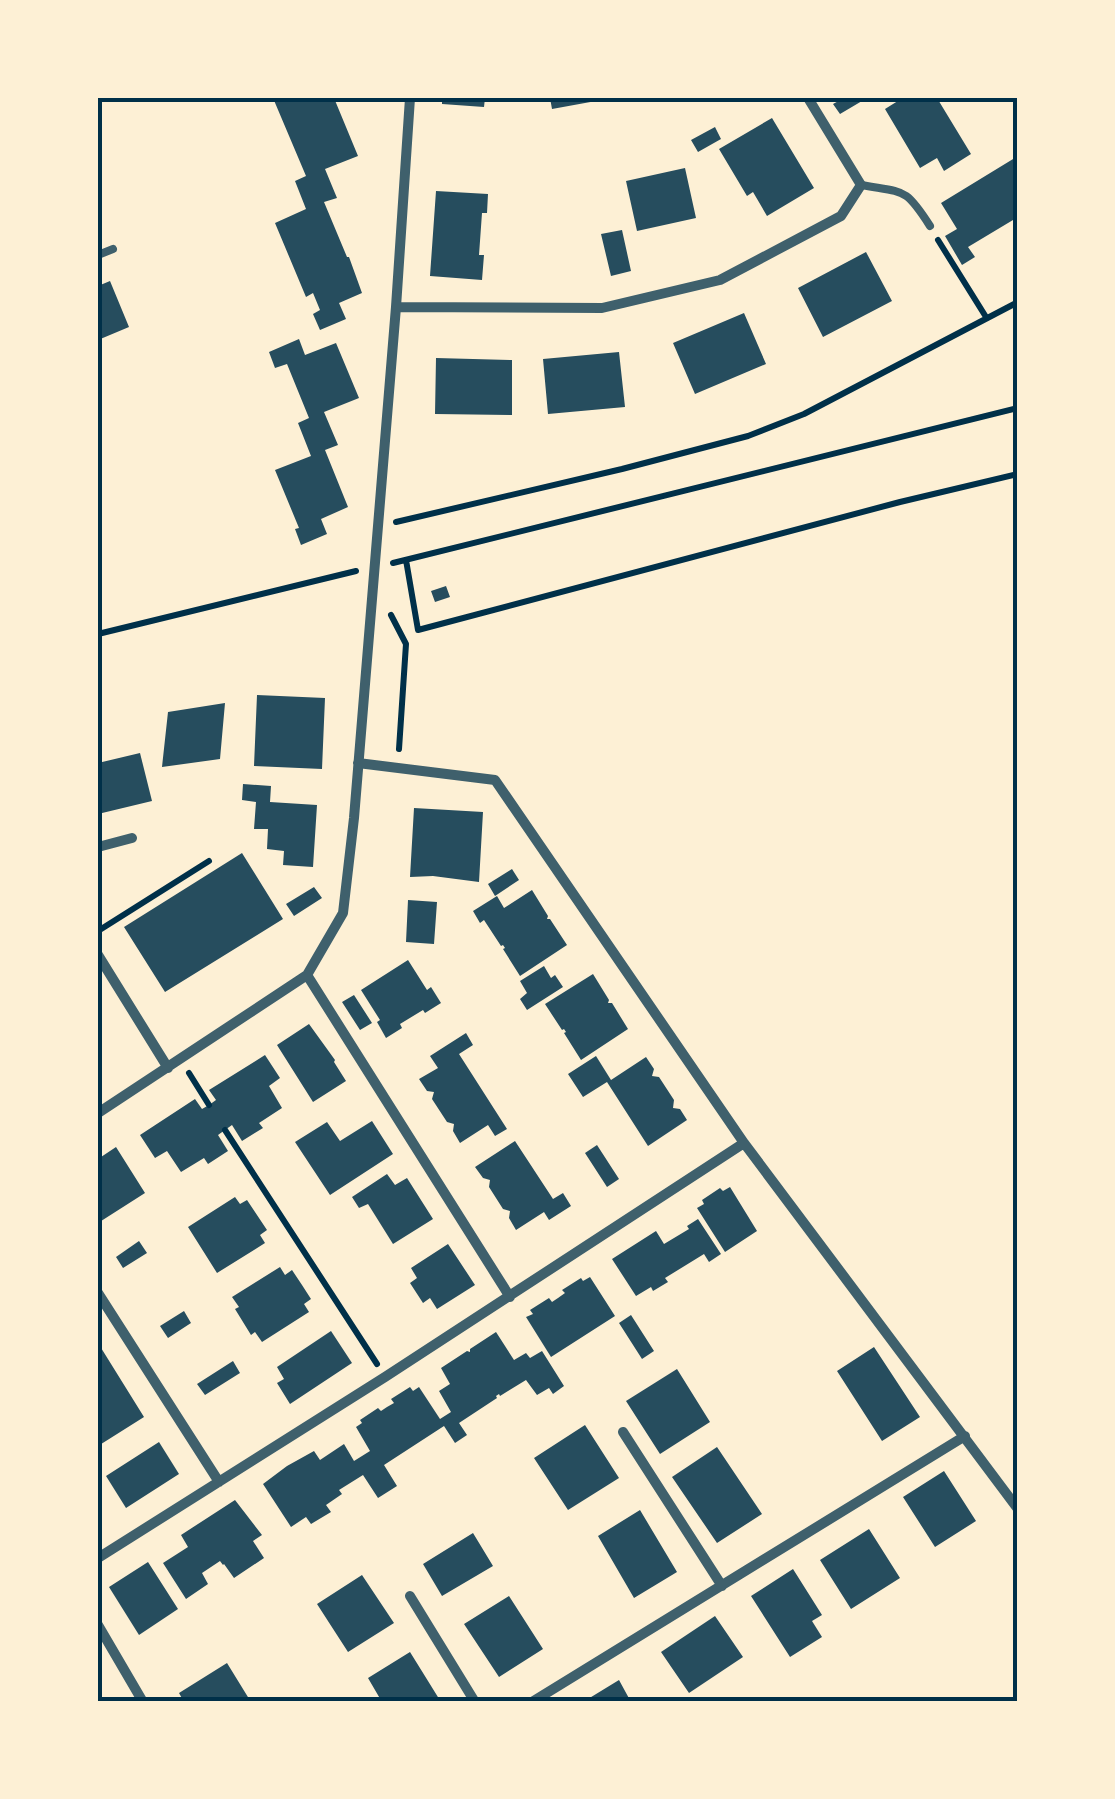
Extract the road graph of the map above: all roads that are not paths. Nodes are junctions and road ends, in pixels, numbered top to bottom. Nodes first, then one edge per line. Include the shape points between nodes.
1 (410, 98) edge
2 (808, 98) edge
3 (862, 184) junction
4 (930, 226) road end
5 (113, 249) dead end
6 (98, 256) edge
7 (396, 306) junction
8 (358, 763) junction
9 (132, 838) dead end
10 (98, 847) edge
11 (98, 955) edge
12 (306, 975) junction
13 (168, 1068) junction
14 (98, 1113) edge
15 (744, 1143) junction
16 (98, 1293) edge
17 (510, 1297) junction
18 (622, 1432) dead end
19 (965, 1436) junction
20 (219, 1482) junction
21 (1018, 1509) edge
22 (98, 1558) edge
23 (722, 1586) junction
24 (410, 1596) dead end
25 (98, 1624) edge
26 (143, 1702) edge
27 (475, 1702) edge
28 (532, 1702) edge

1 - 7 street
2 - 3 street
3 - 4 lane via 904,192
3 - 7 street via 841,216 720,280 602,308
5 - 6 lane
7 - 8 street
8 - 12 street via 343,913
8 - 15 street via 495,780
9 - 10 street
11 - 13 street
12 - 13 street
12 - 17 street
13 - 14 street
15 - 17 street
15 - 19 street
16 - 20 street
17 - 20 street
18 - 23 street
19 - 21 street
19 - 23 street
20 - 22 street
23 - 28 street
24 - 27 street
25 - 26 street

